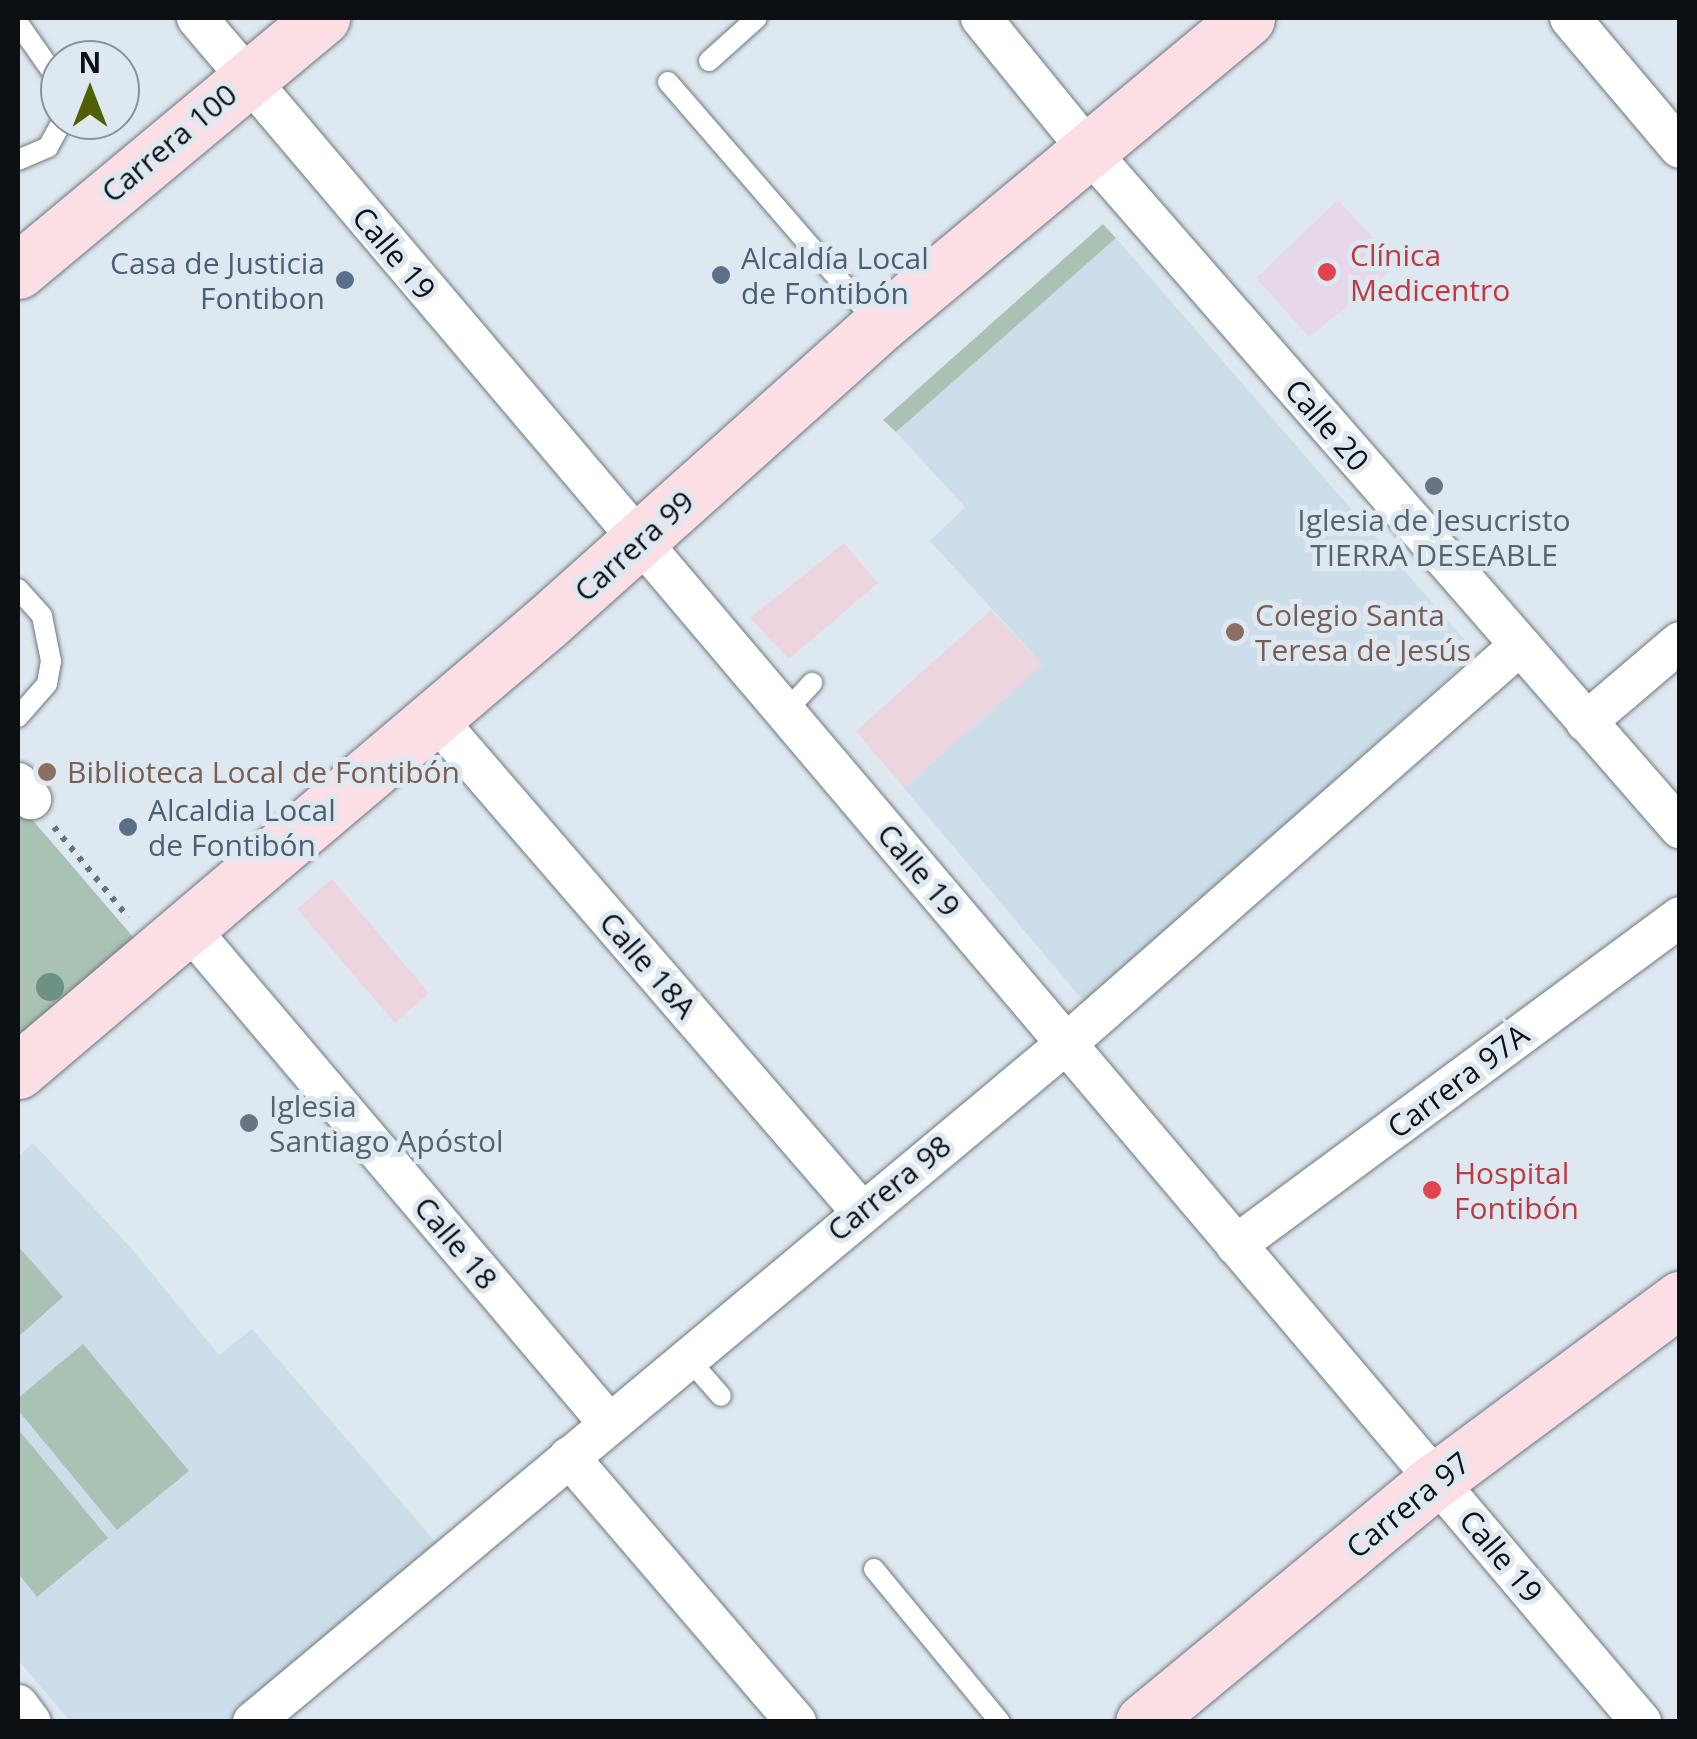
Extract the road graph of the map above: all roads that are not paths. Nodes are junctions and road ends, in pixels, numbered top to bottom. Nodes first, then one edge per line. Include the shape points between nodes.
1 (197, 18) edge
2 (322, 18) edge
3 (757, 18) edge
4 (980, 18) edge
5 (1247, 18) edge
6 (1570, 18) edge
7 (18, 23) edge
8 (40, 54) edge
9 (709, 61) dead end
10 (246, 78) junction
11 (668, 82) dead end
12 (52, 140) edge
13 (1680, 148) edge
14 (1089, 151) junction
15 (18, 160) edge
16 (18, 270) edge
17 (879, 326) junction
18 (640, 541) junction
19 (18, 589) edge
20 (1680, 642) edge
21 (1518, 646) junction
22 (18, 717) edge
23 (436, 719) junction
24 (1586, 722) junction
25 (1680, 828) edge
26 (1680, 917) edge
27 (188, 926) junction
28 (1066, 1044) junction
29 (18, 1070) edge
30 (860, 1211) junction
31 (1236, 1245) junction
32 (1680, 1299) edge
33 (686, 1356) junction
34 (721, 1396) dead end
35 (607, 1421) junction
36 (569, 1457) junction
37 (1436, 1480) junction
38 (874, 1569) dead end
39 (18, 1705) edge
40 (31, 1722) edge
41 (253, 1722) edge
42 (796, 1722) edge
43 (1000, 1722) edge
44 (1143, 1722) edge
45 (1641, 1722) edge

1 - 10 street, Calle 19
2 - 10 main road, Carrera 100
3 - 9 lane
4 - 14 street, Calle 20
5 - 14 main road, Carrera 99
6 - 13 street
7 - 8 lane
10 - 16 main road, Carrera 100
10 - 18 street, Calle 19
11 - 17 lane
12 - 15 lane
14 - 17 main road, Carrera 99
14 - 21 street, Calle 20
17 - 18 main road, Carrera 99
18 - 23 main road, Carrera 99
18 - 28 street, Calle 19 via 798,698
19 - 22 lane via 42,616 51,661 47,684
20 - 24 street
21 - 24 street, Calle 20
21 - 28 street, Carrera 98
23 - 27 main road, Carrera 99
23 - 30 street, Calle 18A
24 - 25 street, Calle 20
26 - 31 street, Carrera 97A
27 - 29 main road, Carrera 99
27 - 35 street, Calle 18
28 - 30 street, Carrera 98
28 - 31 street, Calle 19
30 - 33 street, Carrera 98
31 - 37 street, Calle 19
32 - 37 main road, Carrera 97
33 - 34 lane
33 - 35 street, Carrera 98
35 - 36 street, Carrera 98
36 - 41 street, Carrera 98
36 - 42 street
37 - 44 main road, Carrera 97
37 - 45 street, Calle 19
38 - 43 lane
39 - 40 street

